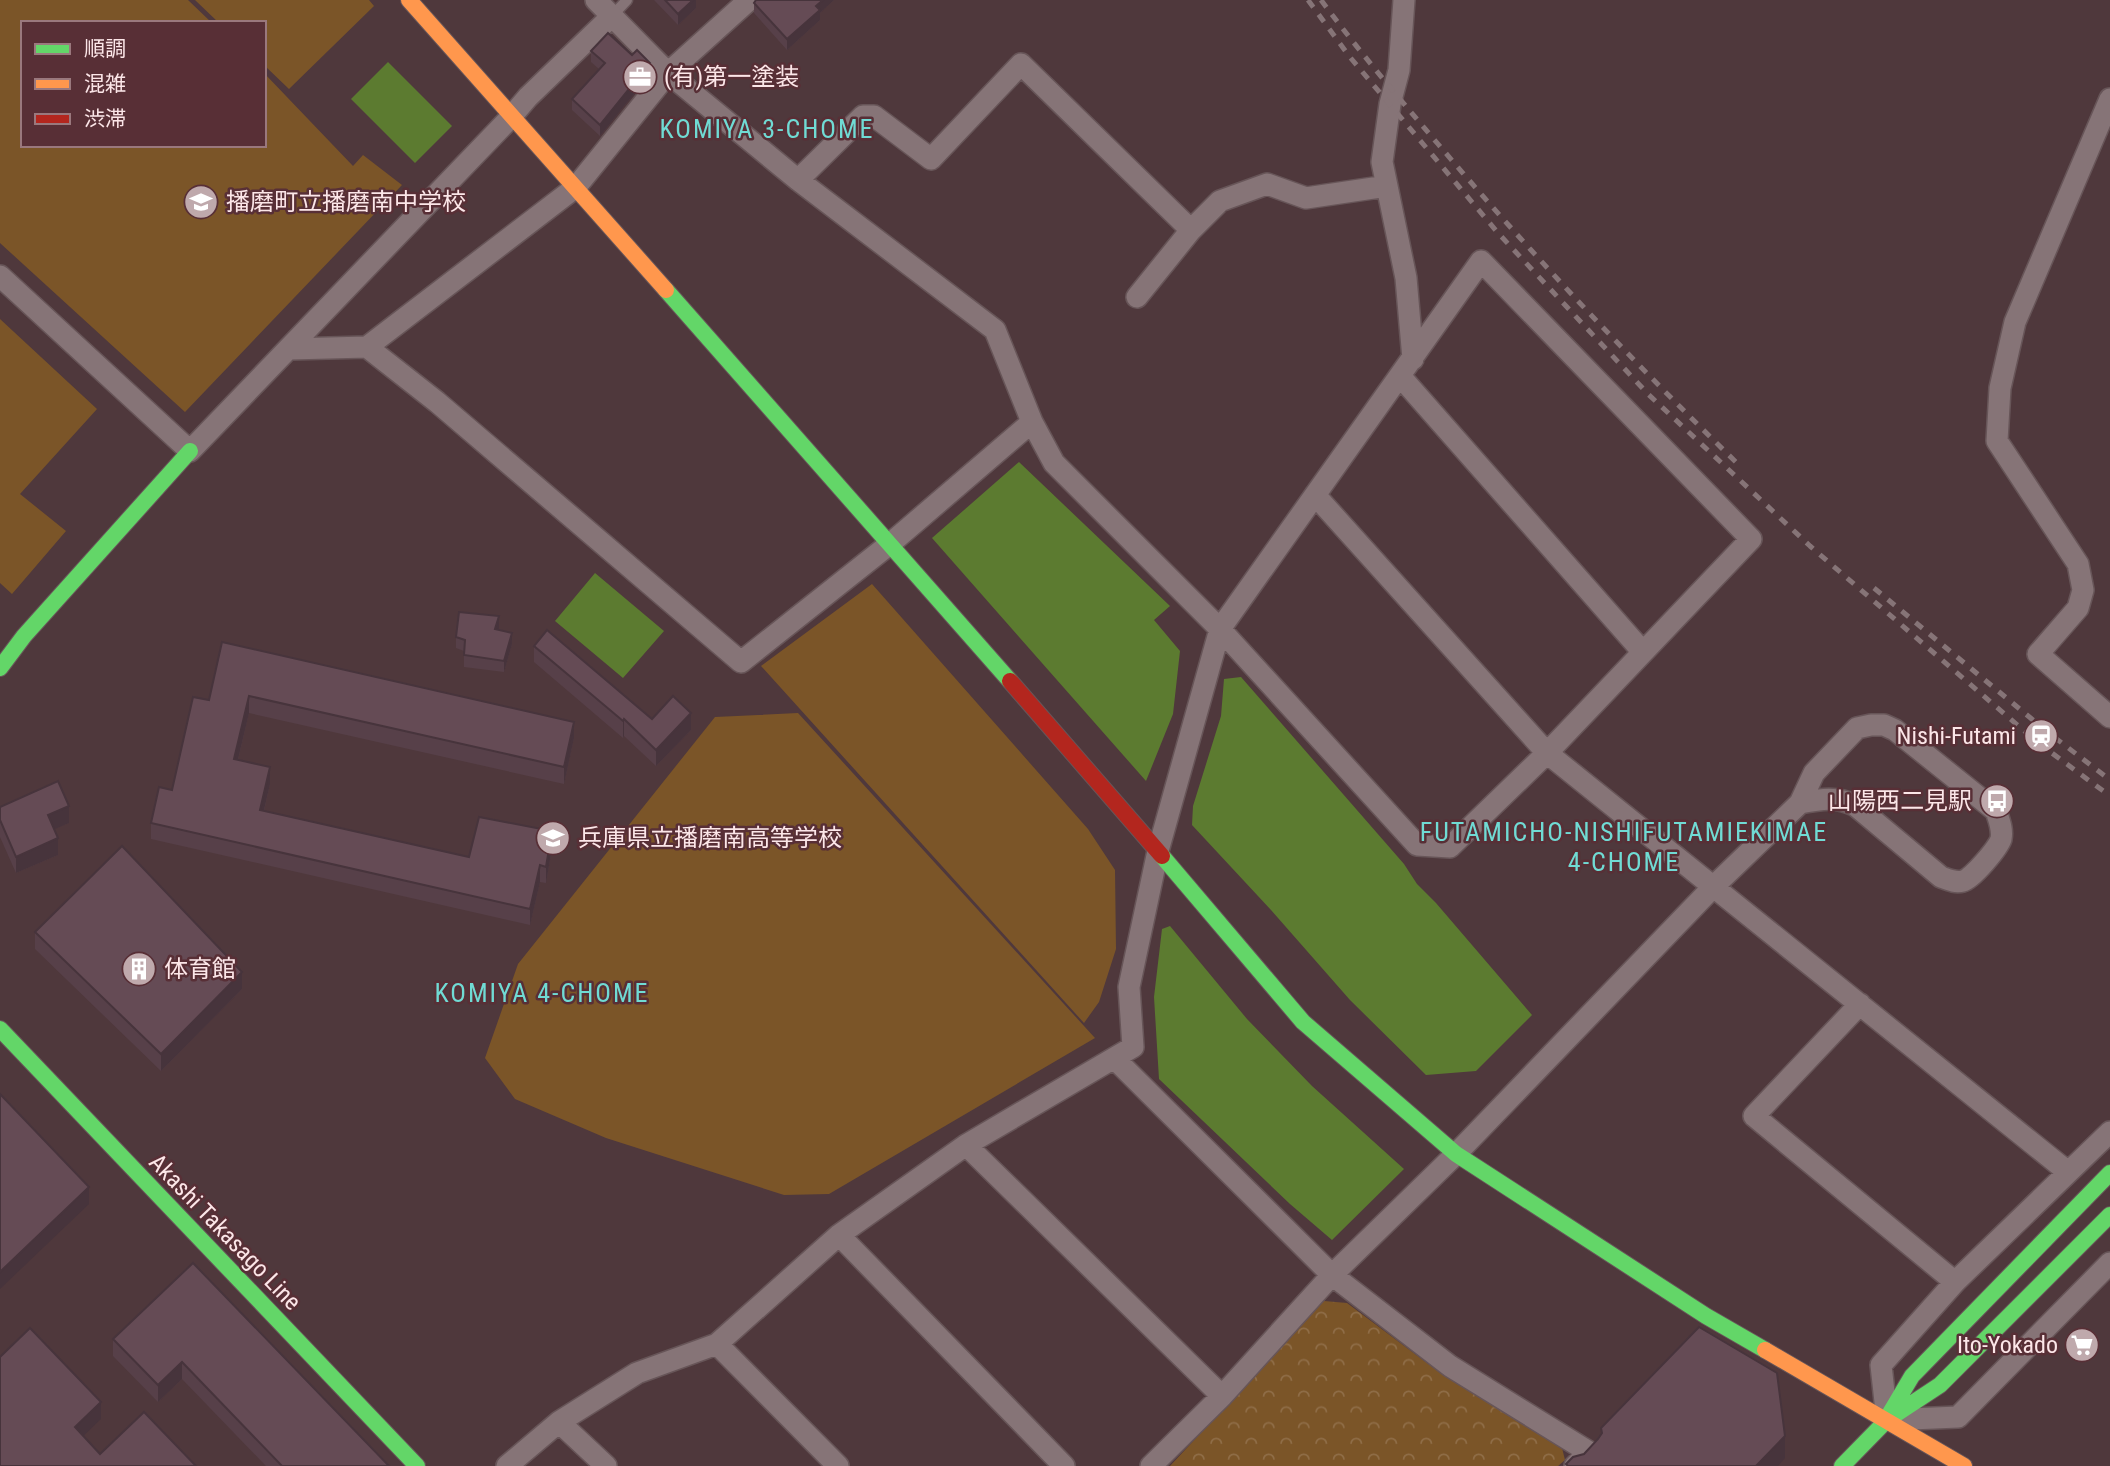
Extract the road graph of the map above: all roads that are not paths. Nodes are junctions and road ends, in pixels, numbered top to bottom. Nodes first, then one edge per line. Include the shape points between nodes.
1 (409, 0) edge
2 (596, 0) edge
3 (628, 0) edge
4 (749, 0) edge
5 (1404, 0) edge
6 (612, 16) junction
7 (668, 72) junction
8 (2109, 106) edge
9 (511, 117) junction
10 (798, 180) junction
11 (1387, 186) junction
12 (576, 187) junction
13 (1191, 230) junction
14 (0, 276) edge
15 (1137, 297) dead end
16 (367, 347) junction
17 (290, 349) junction
18 (1407, 368) junction
19 (1032, 422) junction
20 (190, 451) junction
21 (1315, 495) junction
22 (891, 543) junction
23 (1220, 629) junction
24 (1642, 651) junction
25 (0, 668) edge
26 (2110, 717) edge
27 (1547, 753) junction
28 (1800, 803) junction
29 (1158, 850) junction
30 (1713, 887) junction
31 (1860, 1004) junction
32 (0, 1029) edge
33 (1115, 1059) junction
34 (2110, 1132) edge
35 (966, 1145) junction
36 (1456, 1154) junction
37 (2068, 1172) junction
38 (2110, 1173) edge
39 (2110, 1215) edge
40 (839, 1235) junction
41 (2110, 1263) edge
42 (1332, 1275) junction
43 (1955, 1282) junction
44 (717, 1344) junction
45 (1223, 1396) junction
46 (1887, 1420) junction
47 (559, 1422) junction
48 (417, 1466) edge
49 (507, 1466) edge
50 (606, 1466) edge
51 (838, 1466) edge
52 (1064, 1466) edge
53 (1151, 1466) edge
54 (1575, 1466) edge
55 (1842, 1466) edge
56 (1964, 1466) edge

1 - 9 street
2 - 6 street
3 - 6 lane
4 - 7 street
5 - 11 street via 1399,70 1382,162
6 - 7 street
6 - 9 street
7 - 10 street
7 - 12 street
8 - 26 street via 2015,322 2000,388 1997,441 2078,564 2083,590 2078,608 2038,654
9 - 12 street
9 - 17 street
10 - 13 street via 863,116 874,116 931,159 1021,64
10 - 19 street via 995,330
11 - 13 street via 1306,198 1267,184 1220,201
11 - 18 street via 1406,278
12 - 16 street
12 - 22 street
13 - 15 street
14 - 20 street
16 - 17 street
16 - 22 street via 741,662
17 - 20 street
18 - 21 street
18 - 24 street
18 - 24 street via 1481,261 1751,539
19 - 22 street
19 - 23 street via 1054,463
20 - 25 street
21 - 23 street
21 - 27 street
22 - 29 street
23 - 27 street via 1417,845 1450,847
23 - 29 street
24 - 27 street
27 - 30 street
28 - 28 street via 1814,773 1857,729 1884,724 1996,811 2001,838 1969,879 1951,881 1845,800
28 - 30 street
29 - 33 street via 1129,987 1133,1047
29 - 36 street via 1303,1022
30 - 31 street
30 - 36 street
31 - 37 street
31 - 43 street via 1754,1116
32 - 48 street, Akashi Takasago Line
33 - 35 street
33 - 42 street
34 - 37 street
35 - 40 street
35 - 45 street
36 - 42 street
36 - 46 street via 1706,1316
37 - 43 street
38 - 46 street via 1912,1376
39 - 46 street via 1940,1385
40 - 44 street
40 - 52 street
41 - 46 street via 1958,1417
42 - 45 street
42 - 54 street via 1450,1366 1589,1452
43 - 46 street via 1881,1365
44 - 47 street via 637,1373
44 - 51 street
45 - 53 street
46 - 55 street
46 - 56 street
47 - 49 street
47 - 50 street

